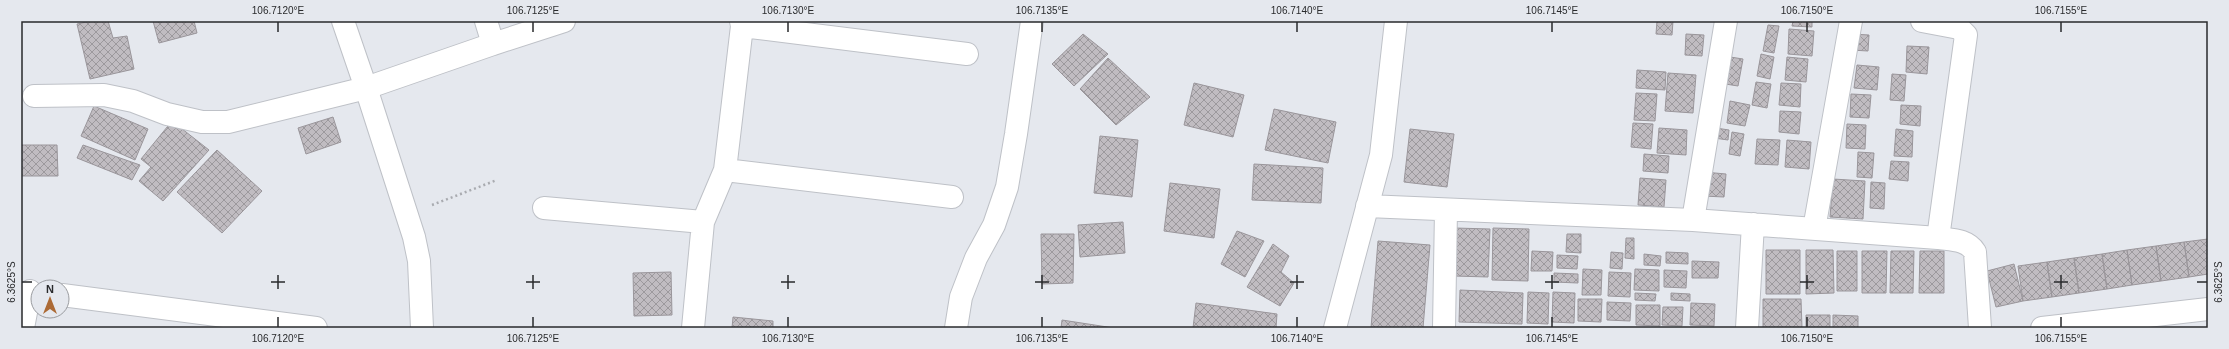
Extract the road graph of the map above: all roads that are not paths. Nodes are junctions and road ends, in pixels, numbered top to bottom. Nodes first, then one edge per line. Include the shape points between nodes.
1 (342, 21) edge
2 (486, 21) edge
3 (564, 21) edge
4 (1032, 21) edge
5 (1396, 21) edge
6 (1726, 21) edge
7 (1851, 21) edge
8 (1922, 21) edge
9 (742, 24) edge
10 (493, 44) junction
11 (967, 54) dead end
12 (366, 88) junction
13 (34, 96) dead end
14 (725, 170) junction
15 (952, 198) dead end
16 (1368, 206) junction
17 (544, 208) dead end
18 (1446, 210) junction
19 (1693, 220) junction
20 (703, 222) junction
21 (1753, 224) junction
22 (1814, 228) junction
23 (1938, 238) junction
24 (30, 290) edge
25 (70, 296) edge
26 (2208, 309) edge
27 (23, 328) edge
28 (316, 328) edge
29 (422, 328) edge
30 (692, 328) edge
31 (956, 328) edge
32 (1335, 328) edge
33 (1444, 328) edge
34 (1747, 328) edge
35 (1980, 328) edge
36 (2042, 328) edge

1 - 12 street
2 - 10 street
3 - 10 street
4 - 31 street via 1007,187 994,226 976,258 961,297
5 - 16 street via 1383,142
6 - 19 street
7 - 22 street
8 - 23 street via 1959,28 1966,34
9 - 11 street
9 - 14 street
10 - 12 street
12 - 13 street via 228,122 202,122 104,95
12 - 29 street via 407,214 419,261
14 - 15 street
14 - 20 street
16 - 18 street
16 - 32 street
17 - 20 street
18 - 19 street
18 - 33 street
19 - 21 street
20 - 30 street
21 - 22 street
21 - 34 street
22 - 23 street
23 - 35 street via 1964,242 1971,245 1975,252
24 - 27 street
25 - 28 street
26 - 36 street

